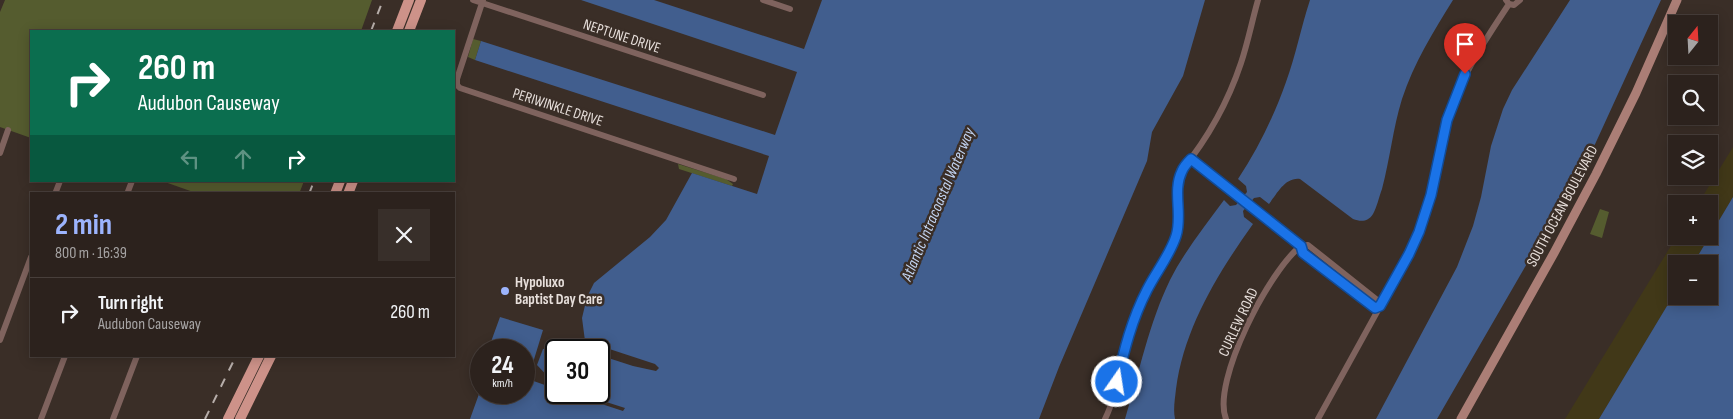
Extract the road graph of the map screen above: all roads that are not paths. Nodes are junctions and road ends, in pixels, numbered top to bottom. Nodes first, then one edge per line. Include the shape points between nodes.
1 (409, 0) edge
2 (421, 0) edge
3 (473, 0) edge
4 (762, 0) edge
5 (1258, 0) edge
6 (1520, 0) edge
7 (1677, 0) edge
8 (483, 2) edge
9 (1507, 2) edge
10 (790, 9) dead end
11 (397, 30) edge
12 (409, 30) edge
13 (763, 95) dead end
14 (8, 130) dead end
15 (0, 153) edge
16 (1191, 159) junction
17 (734, 179) dead end
18 (1301, 246) junction
19 (30, 260) edge
20 (1380, 306) junction
21 (0, 340) edge
22 (65, 357) edge
23 (137, 357) edge
24 (259, 357) edge
25 (259, 357) edge
26 (271, 357) edge
27 (262, 376) junction
28 (41, 419) edge
29 (113, 419) edge
30 (228, 419) edge
31 (240, 419) edge
32 (1106, 419) edge
33 (1226, 419) edge
34 (1318, 419) edge
35 (1461, 419) edge

1 - 11 main road
2 - 12 main road
3 - 8 street, NEPTUNE DRIVE
4 - 10 street
5 - 16 street via 1241,64 1226,102
6 - 9 street via 1516,4
7 - 35 main road, SOUTH OCEAN BOULEVARD via 1596,174
8 - 13 street, NEPTUNE DRIVE
8 - 17 street, PERIWINKLE DRIVE via 457,79 460,88
9 - 20 street via 1471,63 1455,98 1424,218 1409,254
14 - 15 street
16 - 18 street
16 - 32 street via 1180,174 1176,235 1137,313
18 - 20 street via 1303,253 1372,307
18 - 33 street, CURLEW ROAD via 1273,280 1243,335 1229,371 1223,407
19 - 21 street
20 - 34 street
22 - 28 street
23 - 29 street
24 - 27 main road
25 - 30 main road
26 - 27 main road
27 - 31 main road

